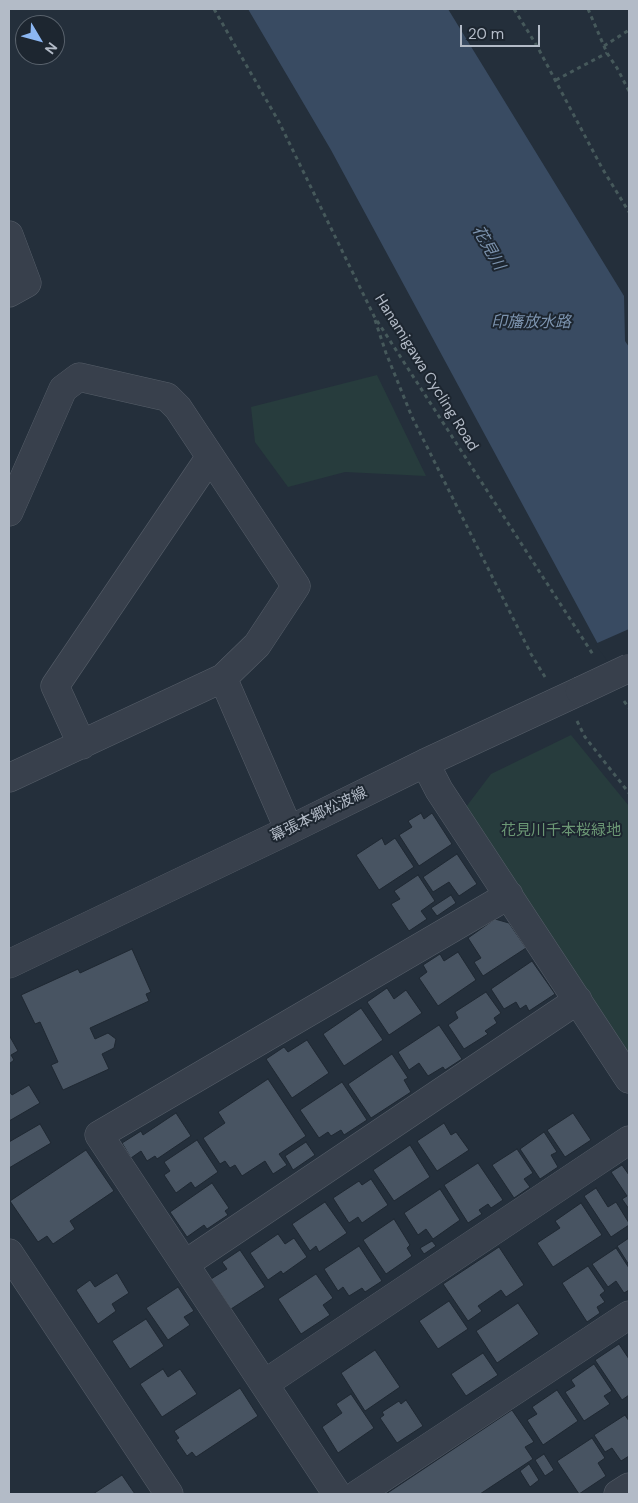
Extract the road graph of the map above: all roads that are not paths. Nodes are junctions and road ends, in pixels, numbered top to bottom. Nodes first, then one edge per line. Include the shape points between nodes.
1 (9, 235) edge
2 (9, 292) edge
3 (210, 457) junction
4 (9, 512) edge
5 (629, 668) edge
6 (223, 678) junction
7 (82, 745) junction
8 (425, 763) junction
9 (9, 778) edge
10 (289, 830) junction
11 (509, 895) junction
12 (9, 964) edge
13 (578, 1000) junction
14 (629, 1079) edge
15 (629, 1140) edge
16 (9, 1253) edge
17 (185, 1264) junction
18 (629, 1315) edge
19 (264, 1384) junction
20 (629, 1486) edge
21 (169, 1494) edge
22 (336, 1494) edge
23 (358, 1494) edge
24 (618, 1494) edge

1 - 2 street via 27,283
3 - 4 street via 178,408 167,397 79,377 63,389
3 - 6 street via 296,586 257,645
3 - 7 street via 55,686
5 - 8 street, 幕張本郷松波線, bridge via 576,703
6 - 7 street
6 - 10 street
7 - 9 street
8 - 10 street, 幕張本郷松波線
8 - 11 street via 439,790
10 - 12 street, 幕張本郷松波線
11 - 13 street
11 - 17 street via 99,1135
13 - 14 street
13 - 17 street
15 - 19 street
16 - 21 street
17 - 19 street
18 - 23 street
19 - 22 street
20 - 24 street

